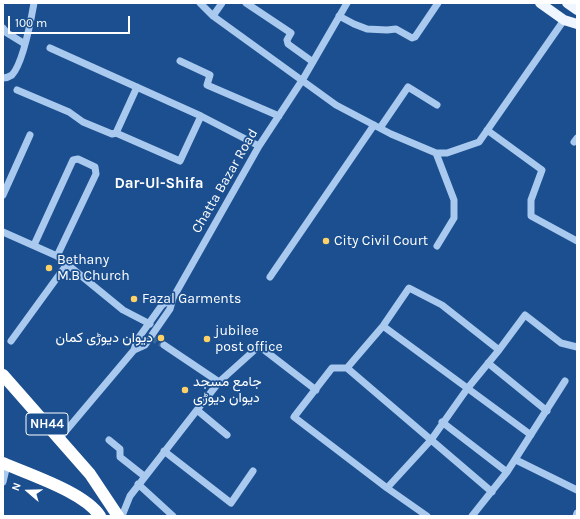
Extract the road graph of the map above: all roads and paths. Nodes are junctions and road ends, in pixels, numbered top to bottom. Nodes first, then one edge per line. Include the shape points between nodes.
1 (34, 3) edge
2 (200, 3) edge
3 (222, 3) edge
4 (246, 3) edge
5 (347, 3) edge
6 (438, 3) edge
7 (540, 3) edge
8 (567, 3) edge
9 (577, 10) edge
10 (214, 16) junction
11 (339, 16) junction
12 (564, 20) junction
13 (577, 24) edge
14 (3, 28) edge
15 (25, 44) junction
16 (50, 48) dead end
17 (180, 61) dead end
18 (313, 62) junction
19 (3, 78) edge
20 (303, 79) junction
21 (137, 88) junction
22 (17, 90) dead end
23 (437, 104) dead end
24 (202, 116) junction
25 (279, 116) junction
26 (377, 127) junction
27 (487, 130) junction
28 (116, 133) junction
29 (30, 135) dead end
30 (259, 146) junction
31 (436, 153) junction
32 (3, 195) edge
33 (3, 232) edge
34 (577, 241) edge
35 (34, 245) junction
36 (437, 246) dead end
37 (57, 256) junction
38 (66, 264) junction
39 (270, 277) dead end
40 (173, 298) junction
41 (150, 324) junction
42 (383, 326) junction
43 (11, 341) dead end
44 (164, 345) tunnel mouth
45 (577, 347) edge
46 (134, 350) junction
47 (499, 350) junction
48 (488, 363) junction
49 (346, 368) junction
50 (3, 375) edge
51 (565, 381) dead end
52 (219, 382) junction
53 (467, 389) junction
54 (316, 390) junction
55 (197, 410) junction
56 (547, 411) junction
57 (442, 422) junction
58 (227, 435) dead end
59 (531, 435) junction
60 (59, 439) junction
61 (109, 440) dead end
62 (431, 440) junction
63 (164, 451) junction
64 (516, 460) junction
65 (5, 464) edge
66 (252, 471) dead end
67 (507, 472) junction
68 (90, 474) junction
69 (144, 476) junction
70 (3, 482) edge
71 (138, 484) junction
72 (387, 488) junction
73 (577, 490) edge
74 (492, 492) junction
75 (77, 496) junction
76 (577, 513) edge
77 (100, 516) edge
78 (118, 516) edge
79 (122, 516) edge
80 (173, 516) edge
81 (427, 516) edge
82 (472, 516) edge
83 (576, 516) edge

1 - 15 street
2 - 10 street
3 - 10 street
4 - 18 street via 290,33 288,44
5 - 11 street, Chatta Bazar Road
6 - 11 street via 412,38 396,29 376,30 359,26
7 - 12 main road
8 - 9 main road
10 - 20 street
11 - 18 street, Chatta Bazar Road
12 - 13 main road
12 - 27 street
14 - 15 street
15 - 19 street via 14,72 10,77
16 - 21 street
17 - 25 street via 210,75 207,85
18 - 20 street, Chatta Bazar Road
20 - 25 street, Chatta Bazar Road
20 - 26 street via 336,105
21 - 24 street
21 - 28 street
22 - 28 street via 68,112 83,122 112,134
23 - 26 street via 408,87
24 - 28 street via 180,161
24 - 30 street
25 - 30 street, Chatta Bazar Road
26 - 31 street
26 - 39 street
27 - 31 street via 479,142 447,153
27 - 34 street via 542,170 530,200 531,216
29 - 32 street
30 - 40 street, Chatta Bazar Road
31 - 36 street via 454,200 454,218
33 - 35 street
35 - 37 street
35 - 37 street via 73,160 78,159 96,168 96,174
37 - 38 street
38 - 41 street via 123,310
38 - 43 street
40 - 41 street, Chatta Bazar Road via 162,306
40 - 46 street, Chatta Bazar Road via 170,309 145,345
41 - 46 street, Chatta Bazar Road via 137,340
42 - 47 street via 409,288 442,305
42 - 49 street
42 - 53 street
44 - 52 street
45 - 47 street via 561,343 525,315
46 - 60 street, Chatta Bazar Road
47 - 48 street
48 - 53 street
48 - 56 street
49 - 54 street via 332,368
49 - 62 street
50 - 60 highway, NH44
51 - 56 street
52 - 54 street via 259,346
52 - 55 street
53 - 57 street
53 - 59 street
54 - 72 street via 294,417
55 - 58 street
55 - 63 street
56 - 59 street
57 - 62 street
57 - 67 street
59 - 64 street
60 - 68 highway, NH44
61 - 69 street via 120,449 120,457
62 - 72 street
62 - 74 street
63 - 66 street via 231,503
63 - 69 street
64 - 67 street
64 - 73 street
65 - 70 street
65 - 75 highway
67 - 74 street
68 - 75 highway via 93,487 84,496
68 - 78 highway, NH44
69 - 71 street
71 - 79 street
71 - 80 street
72 - 81 street
74 - 82 street
75 - 77 highway via 90,504
76 - 83 street

